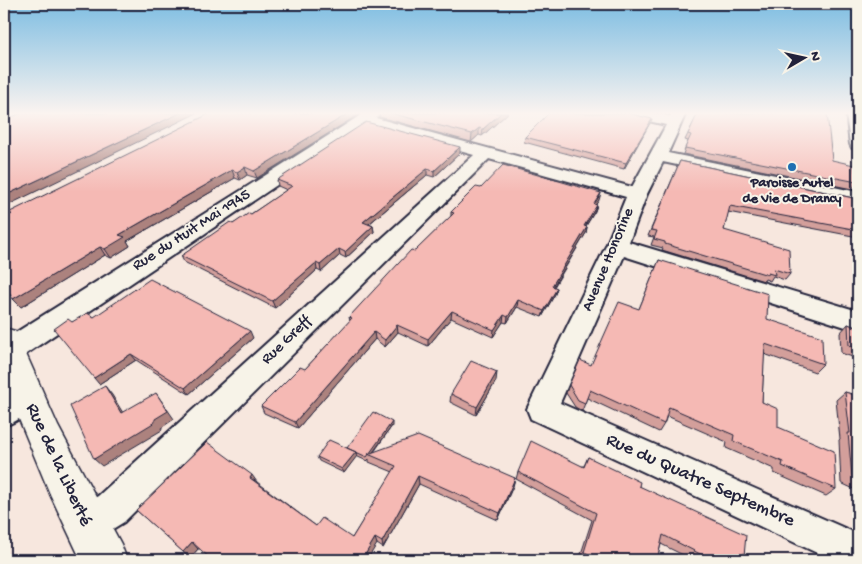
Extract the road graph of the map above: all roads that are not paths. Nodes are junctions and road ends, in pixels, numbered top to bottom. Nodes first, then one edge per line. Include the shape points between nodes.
1 (332, 139) edge
2 (443, 139) edge
3 (666, 139) edge
4 (486, 153) junction
5 (658, 156) junction
6 (637, 194) junction
7 (858, 198) edge
8 (616, 246) junction
9 (858, 322) edge
10 (7, 345) edge
11 (15, 404) edge
12 (542, 409) joint
13 (85, 525) junction
14 (858, 553) edge
15 (105, 560) edge

1 - 10 street, Rue du Huit Mai 1945
2 - 4 street
3 - 5 street, Avenue Honorine
4 - 6 street
4 - 13 street, Rue Greff via 111,509
5 - 6 street, Avenue Honorine
5 - 7 street
6 - 8 street, Avenue Honorine
8 - 9 street
8 - 12 street, Avenue Honorine
10 - 11 street, Rue de la Liberté
11 - 13 street, Rue de la Liberté
12 - 14 street, Rue du Quatre Septembre
13 - 15 street, Rue de la Liberté

